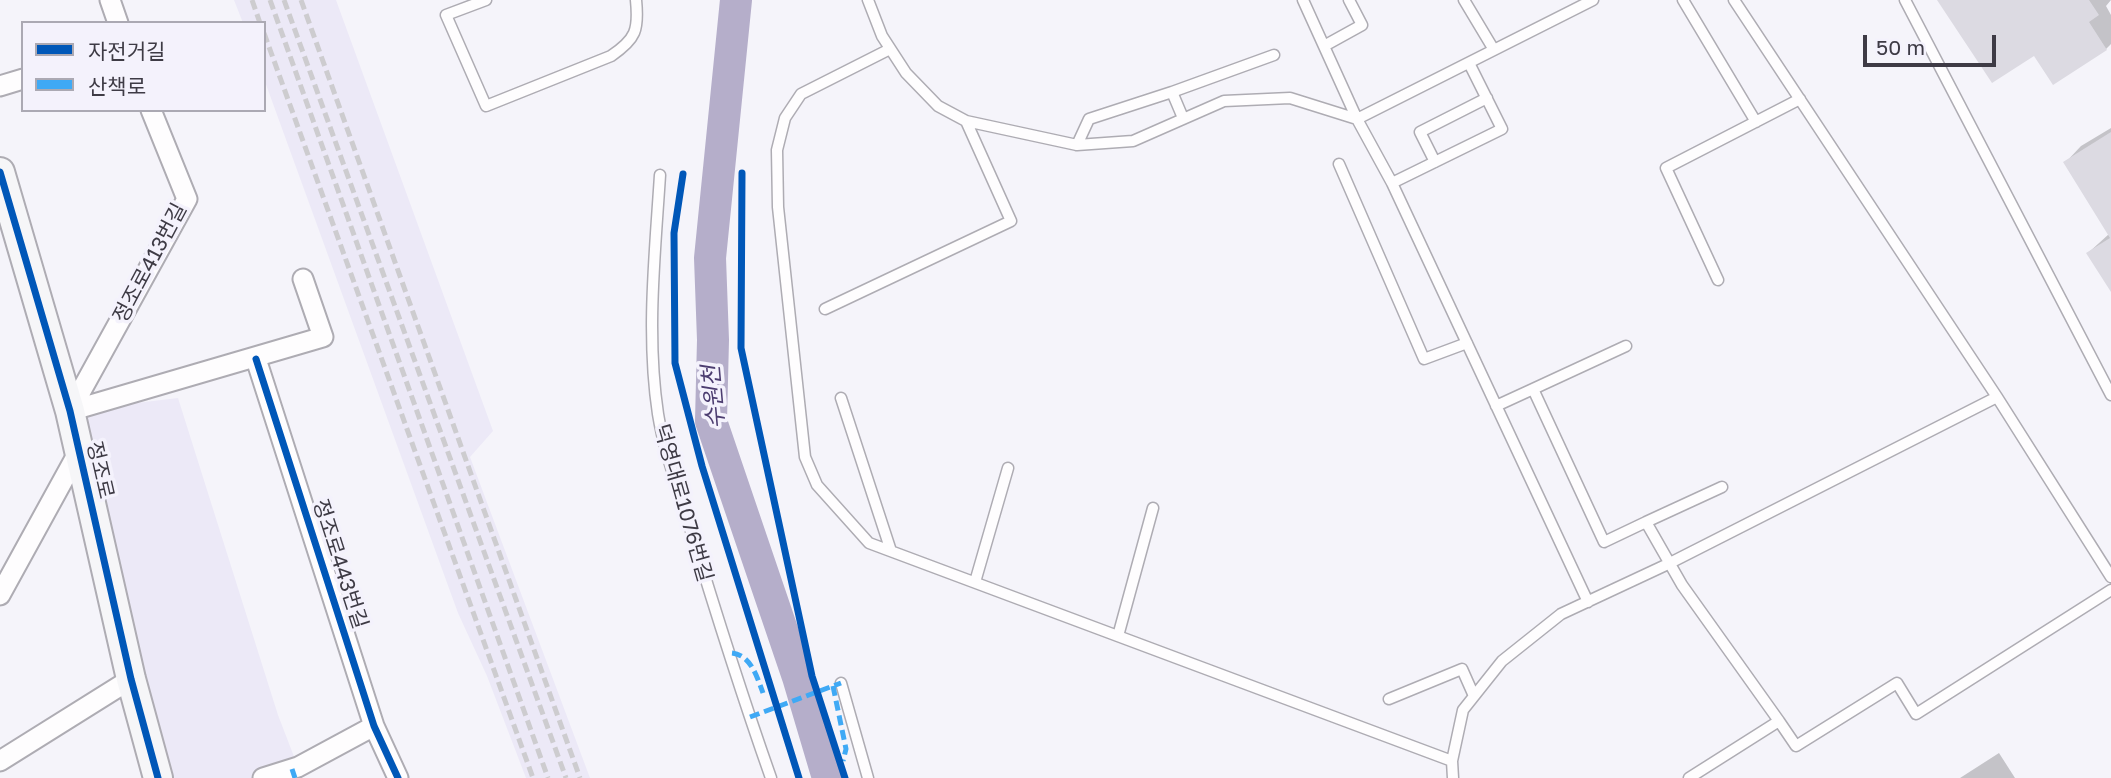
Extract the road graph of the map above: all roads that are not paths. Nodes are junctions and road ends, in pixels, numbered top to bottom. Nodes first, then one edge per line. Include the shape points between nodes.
1 (110, 0) edge
2 (486, 0) edge
3 (636, 0) edge
4 (868, 0) edge
5 (1303, 0) edge
6 (1349, 0) edge
7 (1464, 0) edge
8 (1593, 0) edge
9 (1683, 0) edge
10 (1734, 0) edge
11 (1905, 0) edge
12 (117, 21) edge
13 (1324, 46) junction
14 (890, 50) junction
15 (1494, 50) junction
16 (1274, 55) dead end
17 (1469, 62) junction
18 (21, 80) edge
19 (0, 86) edge
20 (1172, 92) junction
21 (1487, 98) junction
22 (1800, 99) junction
23 (152, 112) edge
24 (1183, 118) junction
25 (1357, 119) junction
26 (966, 121) junction
27 (1756, 122) junction
28 (1077, 145) junction
29 (1435, 162) junction
30 (1339, 164) dead end
31 (660, 175) dead end
32 (1, 180) edge
33 (1392, 183) junction
34 (303, 279) dead end
35 (1718, 280) dead end
36 (825, 309) dead end
37 (1467, 342) junction
38 (1626, 346) dead end
39 (256, 359) junction
40 (1533, 389) junction
41 (2111, 394) edge
42 (1997, 397) junction
43 (841, 398) dead end
44 (1496, 406) junction
45 (69, 411) junction
46 (78, 453) junction
47 (1008, 468) dead end
48 (1722, 488) dead end
49 (1153, 509) dead end
50 (1646, 522) junction
51 (891, 551) junction
52 (1668, 564) junction
53 (2111, 577) edge
54 (975, 582) junction
55 (2111, 590) edge
56 (0, 595) edge
57 (1588, 602) junction
58 (1118, 636) junction
59 (131, 679) junction
60 (841, 683) dead end
61 (1474, 696) junction
62 (1390, 699) dead end
63 (1779, 721) junction
64 (374, 726) junction
65 (0, 761) edge
66 (1452, 761) junction
67 (295, 771) edge
68 (158, 778) edge
69 (262, 778) edge
70 (398, 778) edge
71 (771, 778) edge
72 (868, 778) edge
73 (1453, 778) edge
74 (1689, 778) edge

1 - 12 street
2 - 3 lane via 446,15 486,106 628,45 638,24
4 - 14 lane
5 - 13 lane
6 - 13 lane via 1362,25
7 - 15 lane
8 - 15 lane
9 - 27 lane
10 - 22 lane
11 - 41 lane
13 - 25 lane
14 - 26 lane via 905,73 938,106
14 - 51 lane via 801,94 785,118 777,162 805,457 817,485 843,517 869,543
15 - 17 lane
16 - 20 lane
17 - 21 lane
17 - 25 lane
18 - 19 street
20 - 24 lane
20 - 28 lane via 1089,119
21 - 29 lane via 1420,132
21 - 29 lane via 1502,129
22 - 27 lane
22 - 42 lane
23 - 45 street, 정조로413번길 via 187,199
24 - 25 lane via 1224,101 1290,98
24 - 28 lane via 1133,141
25 - 33 lane
26 - 28 lane
26 - 36 lane via 1011,221
27 - 35 lane via 1666,168
29 - 33 lane
30 - 37 lane via 1424,359
31 - 71 lane, 덕영대로1076번길 via 652,354 658,414 712,604
32 - 45 street, 정조로
33 - 37 lane
34 - 39 street via 323,337
37 - 44 lane
38 - 40 lane
39 - 45 street
39 - 64 street, 정조로443번길
40 - 44 lane
40 - 50 lane via 1604,542
42 - 52 lane
42 - 53 lane
43 - 51 lane
44 - 57 lane
45 - 46 street, 정조로
46 - 56 street
46 - 59 street, 정조로
47 - 54 lane
48 - 50 lane
49 - 58 lane
50 - 52 lane
51 - 54 lane
52 - 57 lane
52 - 63 lane
54 - 58 lane
55 - 63 lane via 1916,714 1896,684 1796,746
57 - 61 lane via 1561,614 1502,661
58 - 66 lane
59 - 65 street
59 - 68 street, 정조로
60 - 72 lane
61 - 62 lane via 1462,669
61 - 66 lane via 1463,710
63 - 74 lane
64 - 67 street
64 - 70 street, 정조로443번길
66 - 73 lane
67 - 69 street

